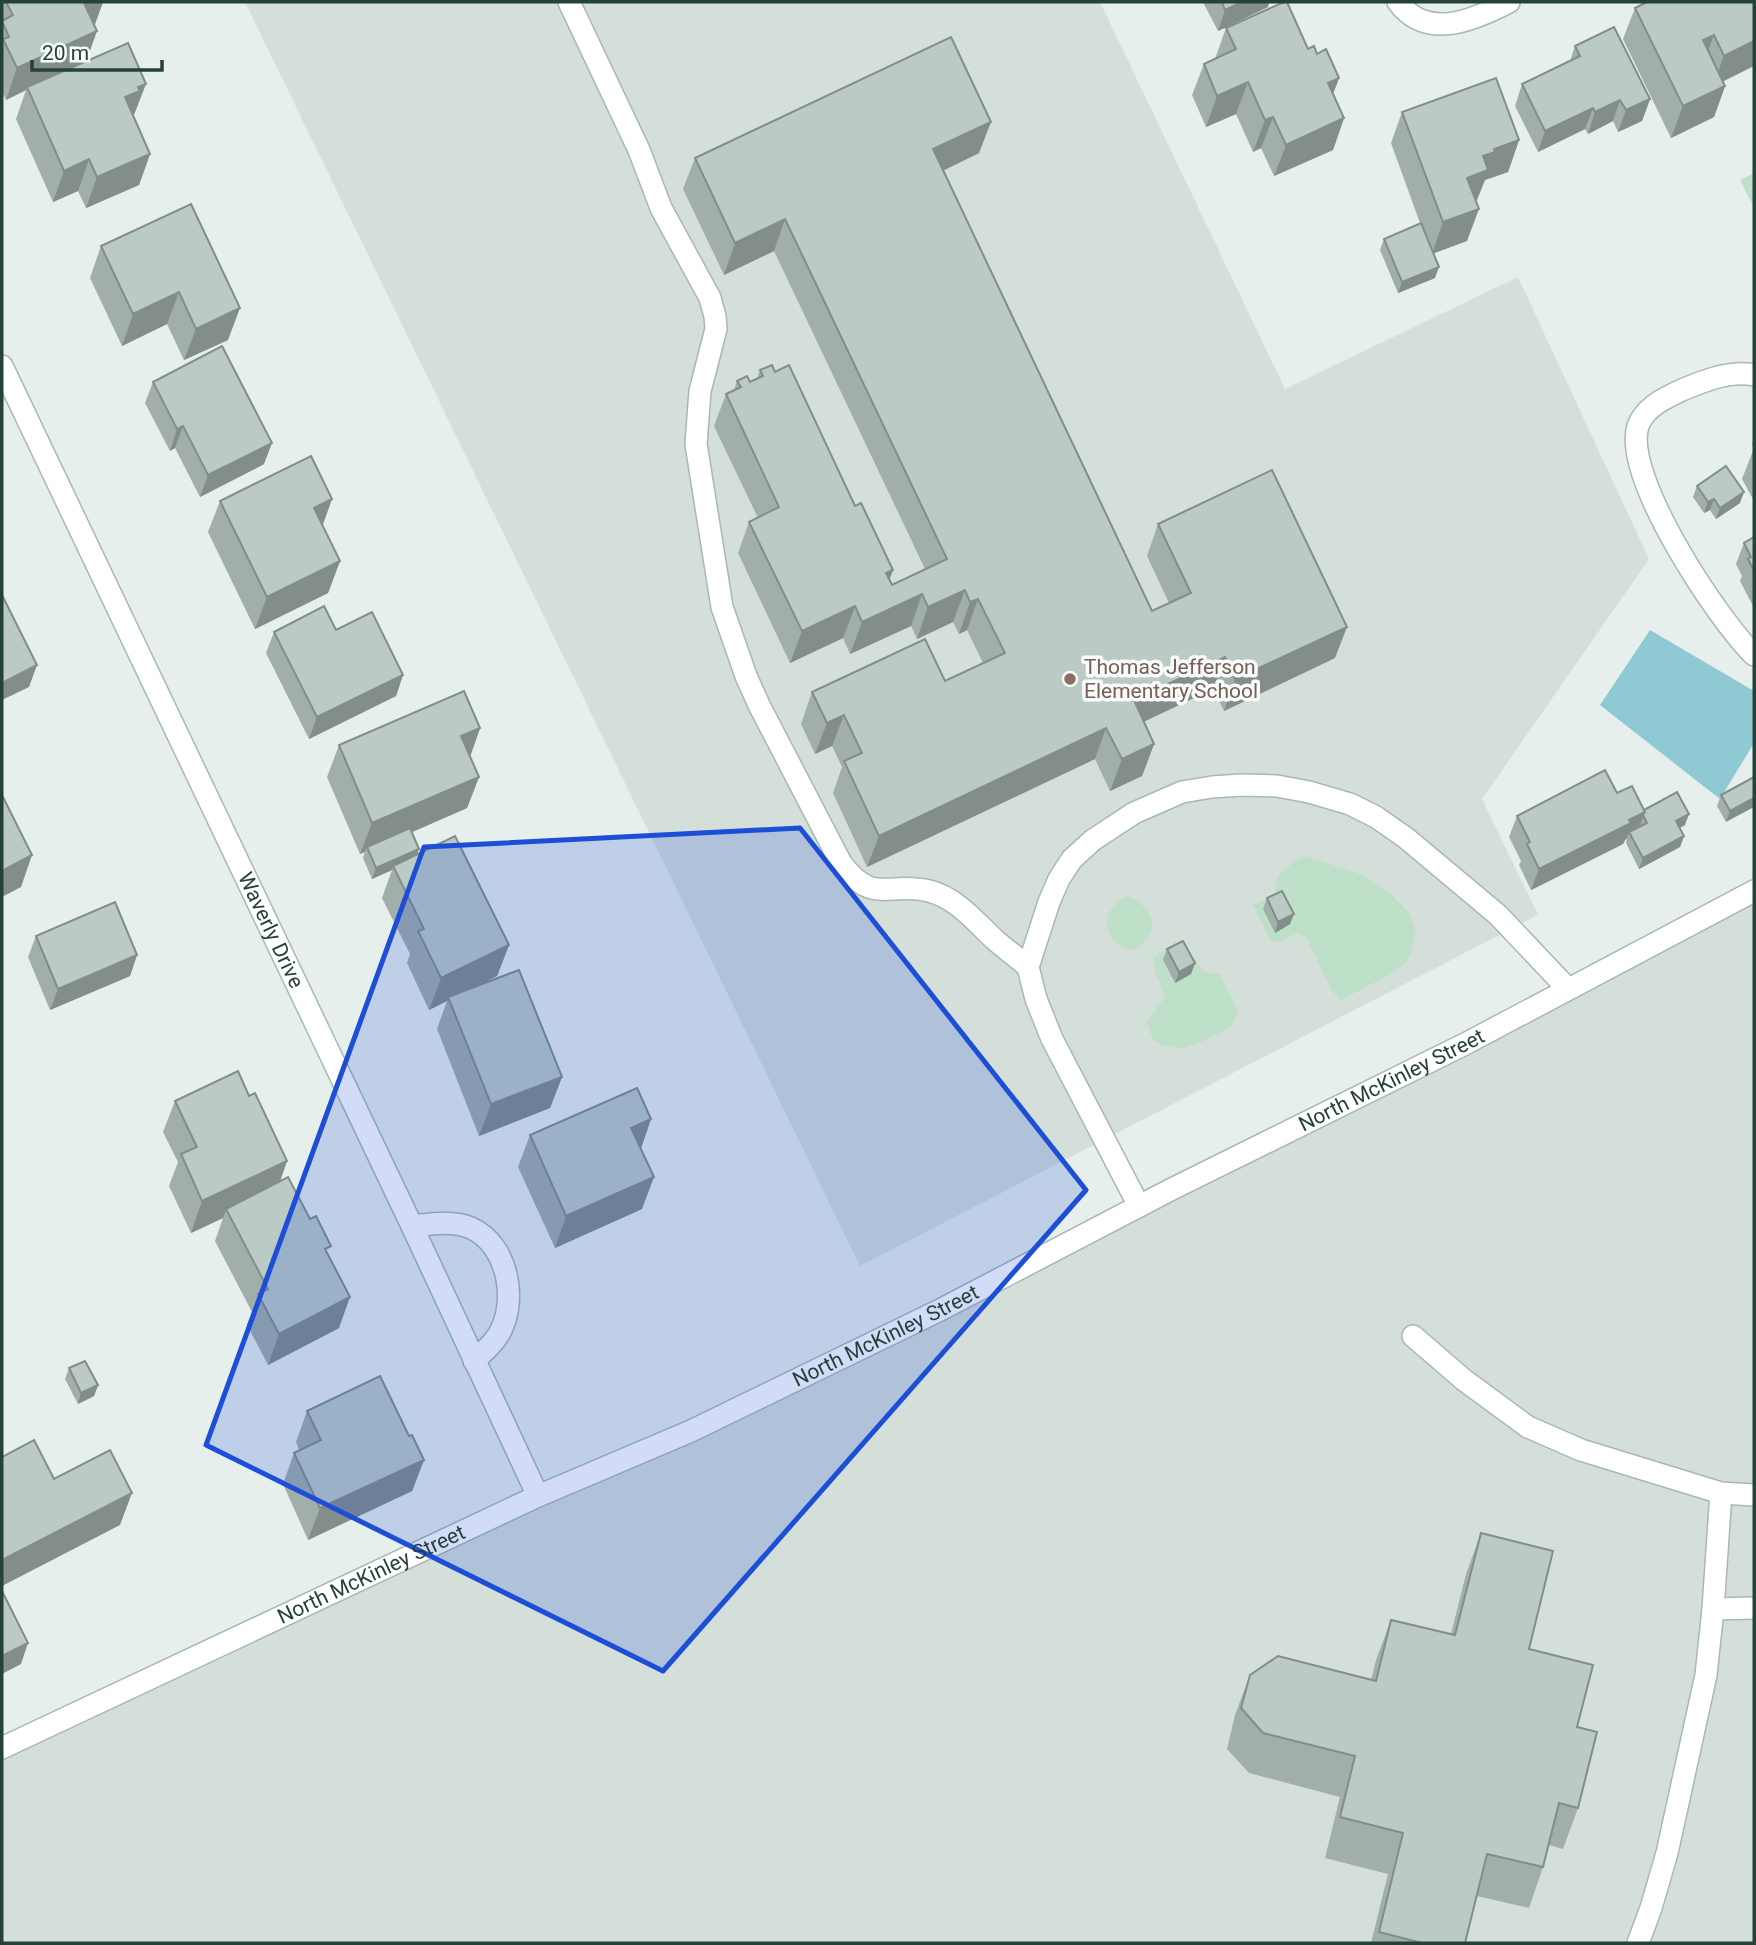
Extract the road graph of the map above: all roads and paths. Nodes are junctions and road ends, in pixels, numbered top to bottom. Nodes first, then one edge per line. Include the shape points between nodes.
1 (569, 2) edge
2 (1398, 2) edge
3 (1509, 2) edge
4 (2, 366) edge
5 (1754, 375) edge
6 (1754, 655) edge
7 (1754, 891) edge
8 (1028, 967) junction
9 (1568, 989) junction
10 (1139, 1206) junction
11 (412, 1226) junction
12 (1413, 1336) dead end
13 (474, 1361) junction
14 (1721, 1493) junction
15 (1754, 1495) edge
16 (538, 1496) junction
17 (1754, 1608) edge
18 (1713, 1609) junction
19 (2, 1748) edge
20 (1638, 1943) edge

1 - 8 street via 715,316 714,342 700,391 696,444 722,607 759,705 851,877 863,886 886,891 910,888 943,897
2 - 3 street via 1406,13 1424,23 1454,23
4 - 11 street, Waverly Drive
5 - 6 street via 1725,376 1665,397 1643,416 1637,440 1640,461 1665,524 1694,577
7 - 9 street, North McKinley Street
8 - 9 street via 1059,879 1093,840 1134,813 1182,792 1278,786 1350,804 1406,838 1498,915
8 - 10 street via 1052,1039
9 - 10 street, North McKinley Street
10 - 16 street, North McKinley Street via 704,1425
11 - 13 street, Waverly Drive
11 - 13 street via 442,1223 470,1228 486,1238 503,1267 509,1284 506,1318 497,1338
12 - 14 street via 1528,1427 1581,1450
13 - 16 street, Waverly Drive
14 - 15 street
14 - 18 street
16 - 19 street, North McKinley Street
17 - 18 street
18 - 20 street via 1706,1675 1667,1853

